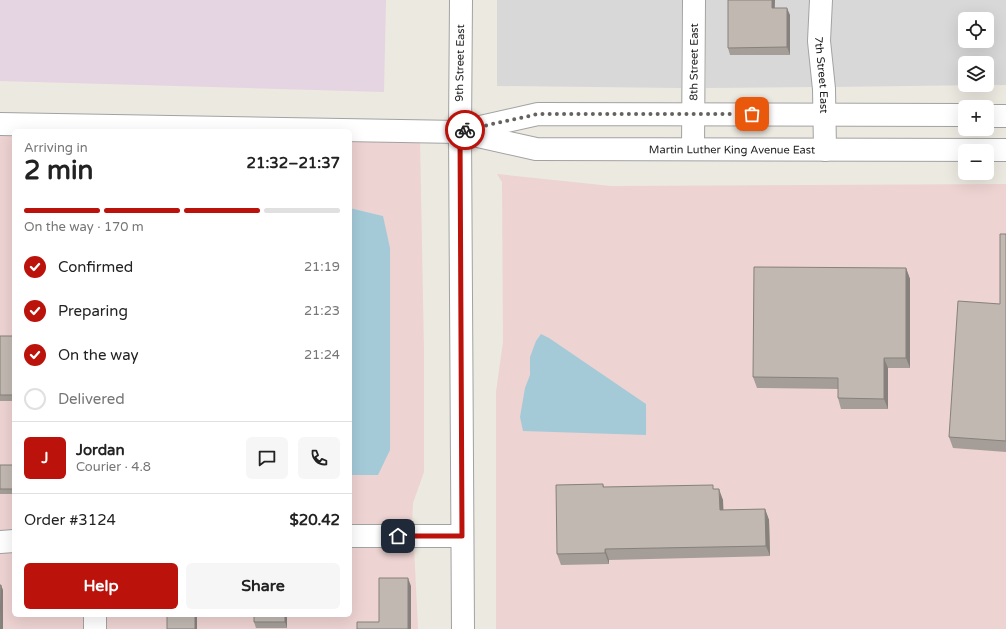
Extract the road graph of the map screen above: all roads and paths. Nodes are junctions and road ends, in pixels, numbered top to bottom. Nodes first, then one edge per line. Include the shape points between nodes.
1 (461, 0) edge
2 (694, 0) edge
3 (821, 0) edge
4 (693, 114) junction
5 (825, 114) junction
6 (958, 115) edge
7 (994, 116) edge
8 (1006, 116) edge
9 (0, 124) edge
10 (85, 128) edge
11 (220, 129) edge
12 (352, 131) edge
13 (460, 132) junction
14 (693, 149) junction
15 (825, 150) junction
16 (1006, 150) edge
17 (352, 536) edge
18 (462, 536) junction
19 (12, 541) edge
20 (0, 542) edge
21 (94, 617) edge
22 (95, 629) edge
23 (463, 629) edge

1 - 13 street, 9th Street East
2 - 4 street, 8th Street East
3 - 5 street, 7th Street East via 819,41
4 - 5 street, Martin Luther King Avenue East
4 - 13 street, Martin Luther King Avenue East via 538,114
4 - 14 street, 8th Street East
5 - 6 street, Martin Luther King Avenue East
5 - 15 street, 7th Street East
7 - 8 street
9 - 10 street, Martin Luther King Avenue East
10 - 11 street, Martin Luther King Avenue East
12 - 13 street, Martin Luther King Avenue East
13 - 14 street, Martin Luther King Avenue East via 536,149
13 - 18 street, 9th Street East
14 - 15 street, Martin Luther King Avenue East
15 - 16 street, Martin Luther King Avenue East
17 - 18 street
18 - 23 street, 9th Street East
19 - 20 street
21 - 22 street

